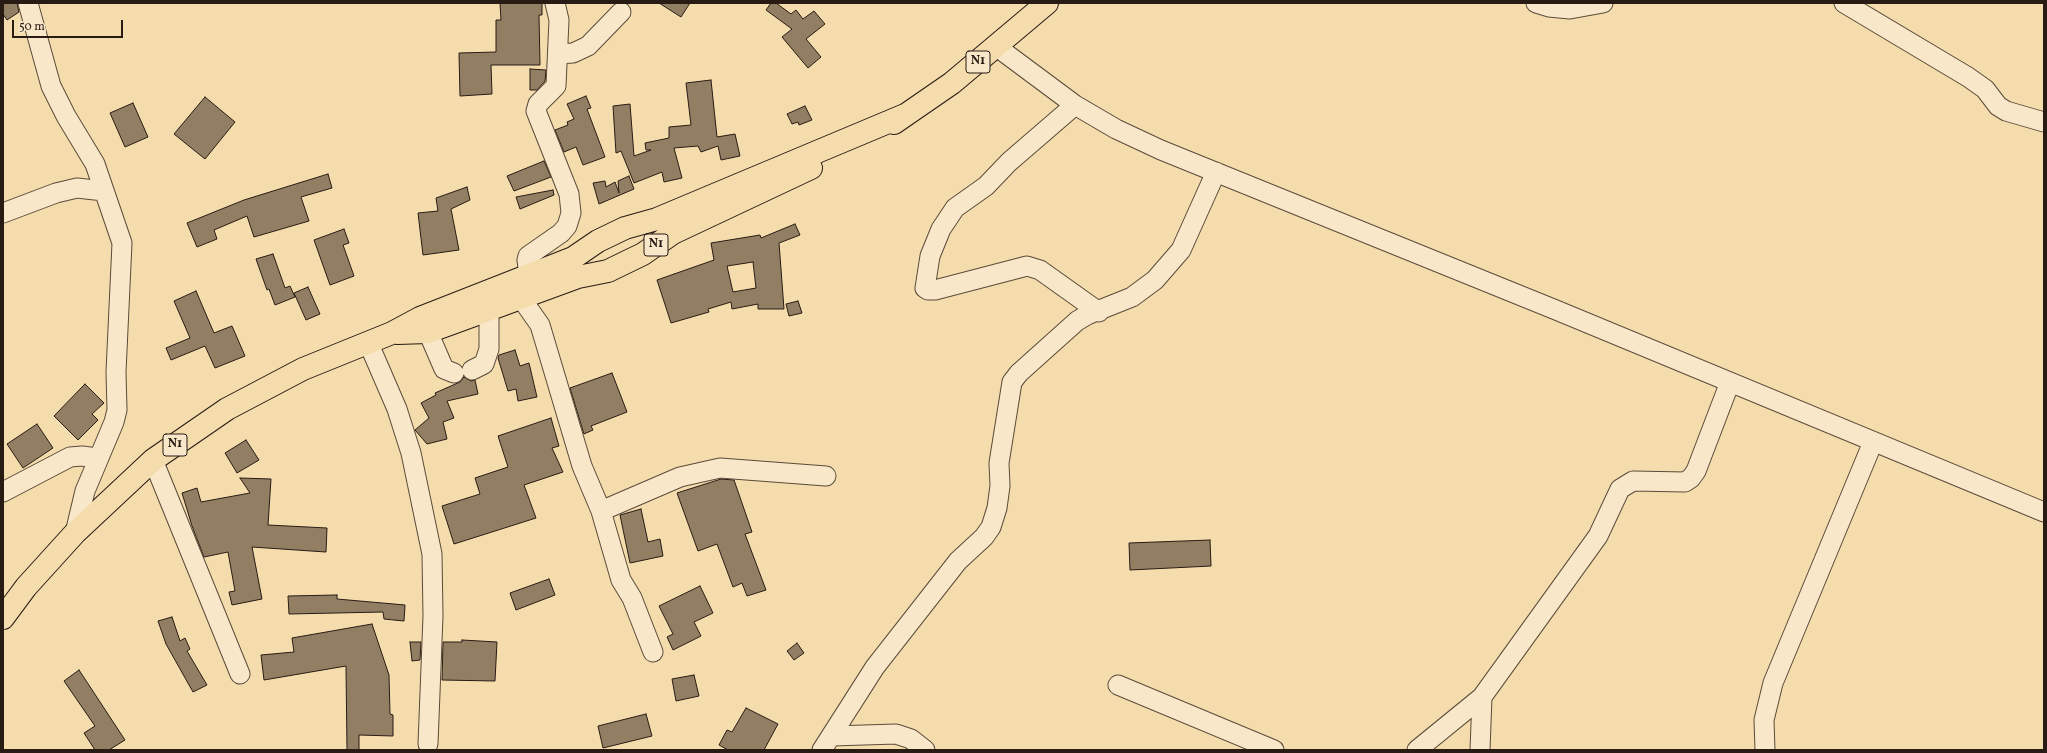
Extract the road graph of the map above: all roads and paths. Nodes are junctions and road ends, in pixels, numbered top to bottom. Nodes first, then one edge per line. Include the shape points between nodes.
1 (28, 3) edge
2 (555, 3) edge
3 (1047, 3) edge
4 (1536, 3) edge
5 (1603, 3) edge
6 (1844, 3) edge
7 (1866, 8) edge
8 (621, 12) dead end
9 (997, 47) junction
10 (558, 54) junction
11 (1075, 105) junction
12 (905, 114) junction
13 (2044, 122) edge
14 (1216, 172) junction
15 (104, 191) junction
16 (3, 213) edge
17 (529, 275) junction
18 (522, 298) junction
19 (489, 309) junction
20 (1099, 312) junction
21 (428, 332) junction
22 (392, 333) junction
23 (368, 342) junction
24 (1730, 382) junction
25 (1872, 442) junction
26 (97, 458) junction
27 (153, 460) junction
28 (826, 476) dead end
29 (3, 492) edge
30 (601, 511) junction
31 (2044, 512) edge
32 (75, 533) junction
33 (3, 618) edge
34 (653, 652) dead end
35 (240, 674) dead end
36 (1118, 684) dead end
37 (1482, 697) junction
38 (827, 743) edge
39 (428, 744) dead end
40 (925, 750) edge
41 (1274, 750) edge
42 (1417, 750) edge
43 (1480, 750) edge
44 (1765, 750) edge

1 - 15 street via 51,86 95,164
2 - 10 street via 560,20
3 - 9 highway, N1
4 - 5 street via 1570,9
6 - 7 street
7 - 13 street via 1985,89 1998,106 2006,111
8 - 10 street via 588,46 573,53
9 - 11 street
9 - 12 highway, N1 via 952,84
10 - 17 street via 555,88 538,104 536,111 569,194 571,213 567,226 561,233 528,256
11 - 14 street via 1116,129
11 - 20 street via 1009,162 986,186 955,208 941,229 930,256 925,288 935,290 1027,266 1040,270
12 - 17 highway, N1 via 657,219 625,228 573,258
12 - 18 highway, N1 via 874,138 674,233 643,254 608,271 578,277
14 - 20 street via 1181,250 1155,280 1132,297
14 - 24 street
15 - 16 street via 77,188
15 - 26 street via 122,243 122,253 116,372 117,410
17 - 22 highway, N1 via 420,318
18 - 19 highway, N1
18 - 30 street via 540,325 582,466
19 - 21 highway, N1
19 - 21 street via 489,349 484,364 463,372 444,369
20 - 38 street via 1087,315 1077,322 1012,382 999,464 998,508 991,527 958,561 875,667
21 - 22 highway, N1
22 - 23 highway, N1
23 - 27 highway, N1 via 303,369 227,409
23 - 39 street via 397,409 411,453 432,554 433,616
24 - 25 street
24 - 37 street via 1691,478 1685,482 1633,481 1620,489 1598,536
25 - 31 street
25 - 44 street via 1773,682 1764,720
26 - 29 street via 70,457
26 - 32 street via 85,491
27 - 32 highway, N1
27 - 35 street
28 - 30 street via 720,468 680,477
30 - 34 street via 621,580 632,598
32 - 33 highway, N1 via 26,587
36 - 41 street
37 - 42 street
37 - 43 street
38 - 40 street via 896,734 911,739

